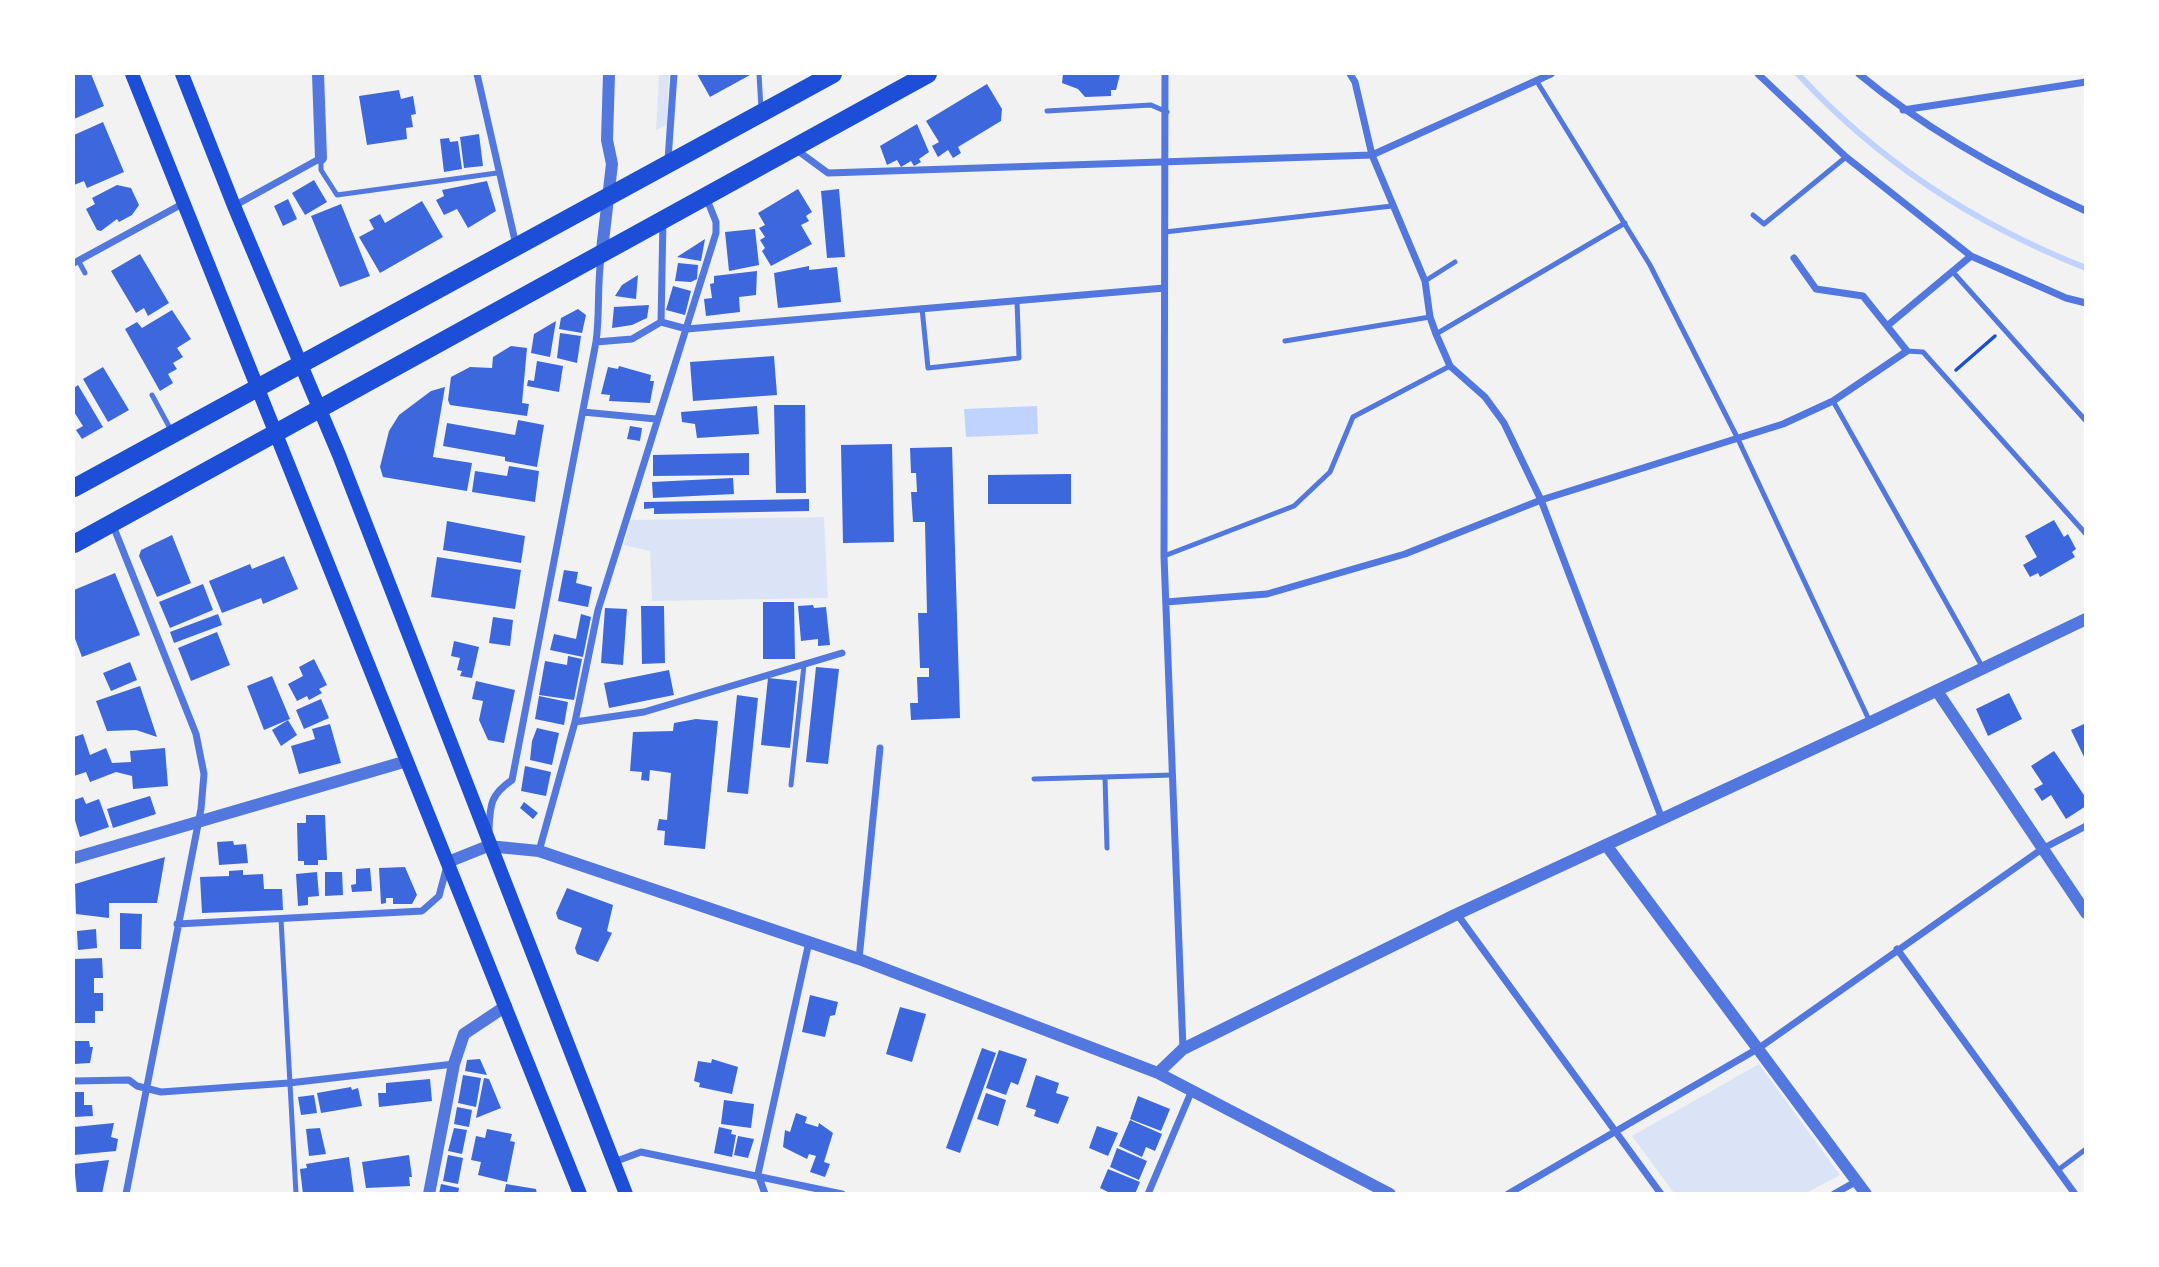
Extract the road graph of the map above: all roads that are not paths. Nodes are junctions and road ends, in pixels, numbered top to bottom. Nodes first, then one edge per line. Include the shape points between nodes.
1 (132, 74) edge
2 (182, 74) edge
3 (318, 74) edge
4 (477, 74) edge
5 (609, 74) edge
6 (674, 74) edge
7 (759, 74) edge
8 (832, 74) edge
9 (928, 74) edge
10 (1165, 74) edge
11 (1350, 74) edge
12 (1551, 74) edge
13 (1758, 74) edge
14 (1859, 74) edge
15 (1536, 80) junction
16 (2085, 82) edge
17 (1902, 110) junction
18 (1047, 111) dead end
19 (761, 112) junction
20 (1167, 112) junction
21 (793, 147) junction
22 (1372, 155) junction
23 (1846, 157) junction
24 (320, 158) junction
25 (1166, 162) junction
26 (668, 163) junction
27 (497, 173) junction
28 (705, 195) junction
29 (609, 197) junction
30 (184, 203) junction
31 (234, 206) junction
32 (1392, 206) junction
33 (2085, 211) edge
34 (1753, 215) dead end
35 (663, 218) junction
36 (1625, 223) junction
37 (1165, 232) junction
38 (516, 245) junction
39 (602, 250) junction
40 (1971, 256) junction
41 (1794, 258) dead end
42 (76, 262) edge
43 (1455, 262) dead end
44 (1952, 271) junction
45 (85, 273) dead end
46 (1425, 281) junction
47 (1164, 288) junction
48 (1017, 299) junction
49 (2085, 303) edge
50 (922, 308) junction
51 (1430, 317) junction
52 (661, 322) junction
53 (1887, 326) junction
54 (687, 329) junction
55 (1436, 334) junction
56 (1285, 341) dead end
57 (596, 342) junction
58 (1907, 351) junction
59 (299, 363) junction
60 (1450, 366) junction
61 (257, 387) junction
62 (152, 396) dead end
63 (1833, 401) junction
64 (319, 407) junction
65 (583, 411) junction
66 (656, 419) junction
67 (2085, 421) edge
68 (275, 431) junction
69 (173, 433) junction
70 (1737, 437) junction
71 (74, 488) edge
72 (1541, 500) junction
73 (112, 522) junction
74 (2085, 534) edge
75 (74, 544) edge
76 (1164, 556) junction
77 (1166, 602) junction
78 (2085, 619) edge
79 (842, 653) dead end
80 (804, 664) junction
81 (1983, 668) junction
82 (1937, 691) junction
83 (575, 722) junction
84 (1871, 723) junction
85 (880, 748) dead end
86 (407, 761) junction
87 (1173, 775) junction
88 (1105, 777) junction
89 (1034, 779) dead end
90 (791, 785) dead end
91 (1662, 819) junction
92 (198, 822) junction
93 (2085, 826) edge
94 (1606, 845) junction
95 (488, 846) junction
96 (1107, 848) dead end
97 (2042, 849) junction
98 (539, 851) junction
99 (74, 858) edge
100 (448, 862) junction
101 (2085, 913) edge
102 (1457, 914) junction
103 (281, 919) junction
104 (177, 924) junction
105 (809, 942) junction
106 (1897, 949) junction
107 (859, 959) junction
108 (506, 1006) junction
109 (1759, 1048) junction
110 (1183, 1049) junction
111 (454, 1064) junction
112 (1158, 1073) junction
113 (74, 1081) edge
114 (289, 1083) junction
115 (148, 1090) junction
116 (1192, 1090) junction
117 (1616, 1132) junction
118 (2085, 1149) edge
119 (613, 1162) junction
120 (2057, 1170) junction
121 (758, 1174) junction
122 (1857, 1181) junction
123 (126, 1194) edge
124 (296, 1194) edge
125 (429, 1194) edge
126 (580, 1194) edge
127 (626, 1194) edge
128 (765, 1194) edge
129 (842, 1194) edge
130 (1148, 1194) edge
131 (1390, 1194) edge
132 (1508, 1194) edge
133 (1661, 1194) edge
134 (1834, 1194) edge
135 (1866, 1194) edge
136 (2075, 1194) edge

1 - 30 main road
2 - 31 main road
3 - 24 street
4 - 27 street
5 - 29 street
6 - 26 street
7 - 19 lane
8 - 19 main road
9 - 21 main road
10 - 20 street
11 - 22 street
12 - 15 street
13 - 23 street
14 - 17 street
15 - 22 street
15 - 36 lane
16 - 17 street
17 - 33 street
18 - 20 lane via 1151,106
19 - 26 main road
20 - 25 street
21 - 25 street via 828,173
21 - 28 main road
22 - 25 street
22 - 32 street
23 - 34 lane via 1764,224
23 - 40 street
24 - 27 lane via 321,170 337,195
24 - 31 street
25 - 37 street
26 - 29 main road
27 - 38 street
28 - 35 main road
28 - 54 street via 716,233
29 - 38 main road
29 - 39 street
30 - 42 street
30 - 61 main road
31 - 59 main road
32 - 37 lane
32 - 46 street
35 - 39 main road
35 - 52 street
36 - 55 lane
36 - 70 lane
37 - 47 street
38 - 59 main road
39 - 57 street
39 - 64 main road
40 - 44 street
40 - 49 street
41 - 53 street via 1816,289 1863,296
42 - 45 lane
43 - 46 lane
44 - 53 street
44 - 67 lane
46 - 51 street
47 - 48 street
47 - 76 street
48 - 50 street
48 - 50 lane via 1019,358 928,368
50 - 54 street
51 - 55 street
51 - 56 lane
52 - 54 street
52 - 57 street via 632,339
53 - 58 street
54 - 66 street
55 - 60 street
57 - 65 street
58 - 63 street
58 - 74 lane via 1923,352
59 - 61 main road
59 - 64 main road
60 - 72 street via 1485,397 1504,423
60 - 76 lane via 1353,417 1329,472 1294,506
61 - 68 main road
61 - 69 main road
62 - 69 lane
63 - 70 street via 1783,424
63 - 81 lane
64 - 68 main road
64 - 95 main road
65 - 66 street
65 - 95 street via 512,780 497,790 490,807
66 - 83 street via 598,610
68 - 73 main road
68 - 86 main road
69 - 71 main road
70 - 72 street
70 - 84 lane
72 - 77 street via 1405,554 1267,594
72 - 91 street
73 - 75 main road
73 - 92 street via 196,734 204,774
76 - 77 street
77 - 87 street
78 - 81 street
79 - 80 street
80 - 83 street via 645,712
80 - 90 lane
81 - 82 street
82 - 84 street
82 - 97 street
83 - 98 street
84 - 91 street
85 - 107 street
86 - 92 street
86 - 100 main road
87 - 88 lane
87 - 110 street
88 - 89 lane
88 - 96 lane
91 - 94 street
92 - 99 street
92 - 104 street
93 - 97 street
94 - 102 street
94 - 109 street
95 - 98 street
95 - 100 street
95 - 119 main road
97 - 101 street
97 - 106 street
98 - 105 street
100 - 103 street via 439,896 422,911
100 - 108 main road
102 - 110 street
102 - 117 street
103 - 104 street
103 - 114 lane
104 - 115 street
105 - 107 street
105 - 121 street
106 - 109 street
106 - 120 street
107 - 112 street
108 - 111 street via 464,1034
108 - 126 main road
109 - 117 street
109 - 122 street
110 - 112 street
111 - 114 street
111 - 125 street
112 - 116 street
113 - 115 street via 129,1080
114 - 115 street
114 - 124 lane
115 - 123 street
116 - 130 street
116 - 131 street
117 - 132 street
117 - 133 street
118 - 120 lane
119 - 121 street via 641,1152
119 - 127 main road
120 - 136 street
121 - 128 street
121 - 129 street
122 - 134 street
122 - 135 street

